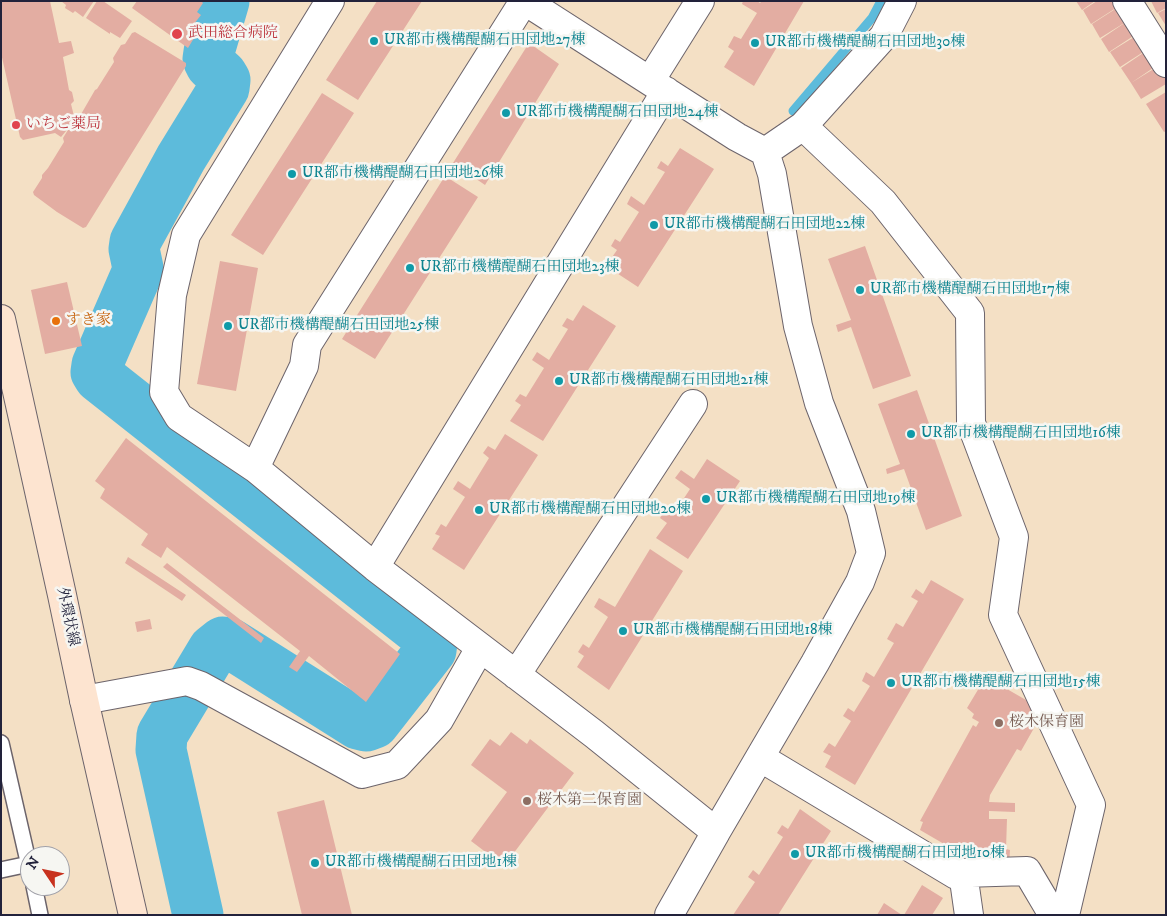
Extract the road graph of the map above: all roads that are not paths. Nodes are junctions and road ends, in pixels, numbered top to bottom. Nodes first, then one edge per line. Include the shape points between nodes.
1 (330, 1) edge
2 (524, 1) edge
3 (700, 1) edge
4 (902, 1) edge
5 (1127, 1) edge
6 (1166, 63) edge
7 (658, 86) junction
8 (803, 126) junction
9 (765, 152) junction
10 (1, 319) edge
11 (693, 404) dead end
12 (254, 468) junction
13 (375, 567) junction
14 (480, 648) junction
15 (516, 675) junction
16 (84, 700) junction
17 (1, 742) edge
18 (761, 758) junction
19 (716, 832) junction
20 (21, 846) edge
21 (20, 868) edge
22 (1, 870) edge
23 (963, 873) junction
24 (36, 896) edge
25 (40, 915) edge
26 (133, 915) edge
27 (669, 915) edge
28 (969, 915) edge
29 (1053, 915) edge
30 (1065, 915) edge

1 - 12 street via 186,236 172,295 164,392 180,417
2 - 7 street
2 - 12 street via 308,345 304,366
3 - 7 street
4 - 8 street via 884,36
5 - 6 street
7 - 9 street
7 - 13 street
8 - 9 street
8 - 30 street via 883,202 970,313 971,423 1014,537 1003,615 1091,806
9 - 18 street via 772,174 798,326 818,403 861,511 871,554 860,582
10 - 16 street, 外環状線
11 - 15 street
12 - 13 street
13 - 14 street
14 - 15 street
14 - 16 street via 439,720 396,765 362,774 194,683
15 - 19 street
16 - 26 street, 外環状線
17 - 20 lane
18 - 19 street
18 - 23 street via 956,875
19 - 27 street
21 - 22 lane
23 - 28 street
23 - 29 street via 1027,871
24 - 25 lane

